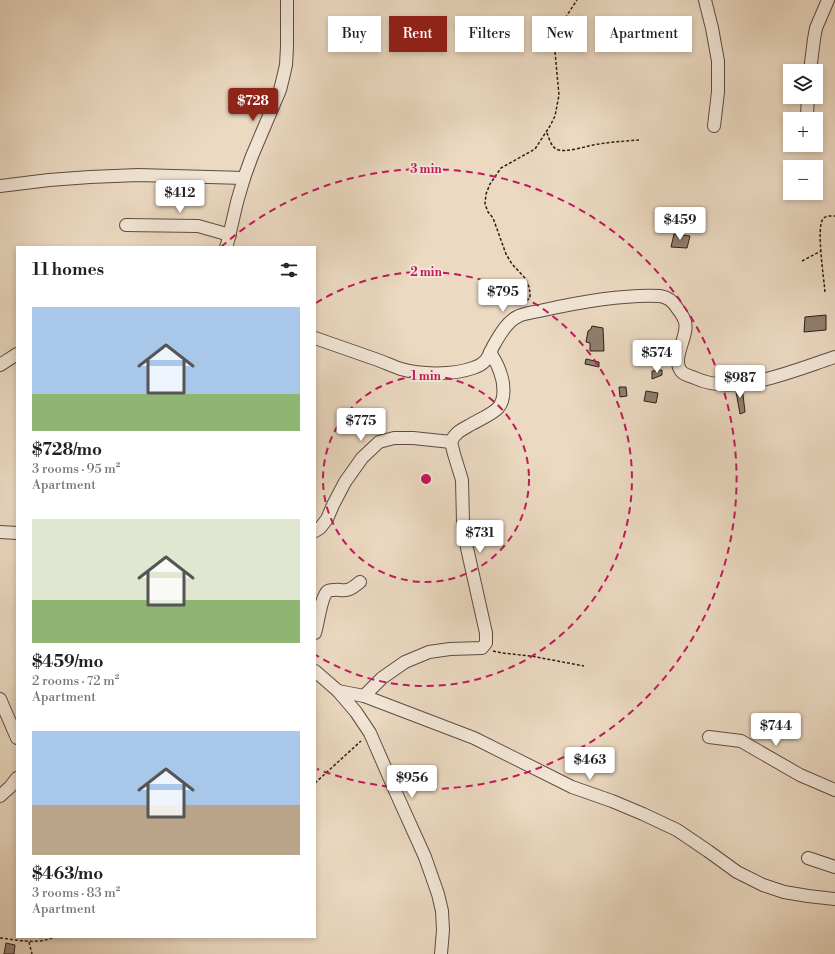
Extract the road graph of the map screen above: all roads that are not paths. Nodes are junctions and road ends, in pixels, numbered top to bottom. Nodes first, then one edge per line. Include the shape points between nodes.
1 (287, 0) edge
2 (705, 0) edge
3 (828, 0) edge
4 (811, 64) edge
5 (714, 126) dead end
6 (244, 178) junction
7 (0, 186) edge
8 (126, 225) dead end
9 (228, 244) edge
10 (316, 338) edge
11 (490, 352) junction
12 (16, 355) edge
13 (835, 357) edge
14 (0, 366) edge
15 (451, 442) junction
16 (316, 530) edge
17 (0, 532) edge
18 (16, 533) edge
19 (360, 582) dead end
20 (316, 630) edge
21 (316, 672) edge
22 (338, 691) junction
23 (364, 696) junction
24 (0, 699) edge
25 (16, 736) edge
26 (709, 737) dead end
27 (16, 779) edge
28 (835, 790) edge
29 (0, 796) edge
30 (808, 858) dead end
31 (835, 867) edge
32 (835, 898) edge
33 (441, 954) edge

1 - 6 street via 286,66 280,90
2 - 5 street via 718,61
3 - 4 street via 816,28
6 - 7 street via 138,175
6 - 9 street
8 - 9 street via 198,226
10 - 11 street via 402,369 424,374 473,368 484,362
11 - 13 street via 501,333 517,316 570,304 662,296 674,303 685,322 679,356 680,369 700,381 716,384 758,381
11 - 15 street via 501,373 503,397 493,412 460,430
12 - 14 street
15 - 16 street via 413,438 394,438 379,442 362,458 345,482 327,519
15 - 23 street via 462,480 463,522 486,643 482,648 428,652 405,662 382,678
17 - 18 street
19 - 20 street via 350,589 327,592
21 - 22 street
22 - 23 street
22 - 33 street via 370,733 425,857 442,911
23 - 32 street via 474,738 572,788 612,801 677,830 737,872 763,885 784,892
24 - 25 street
26 - 28 street via 741,741 800,775
27 - 29 street
30 - 31 street

